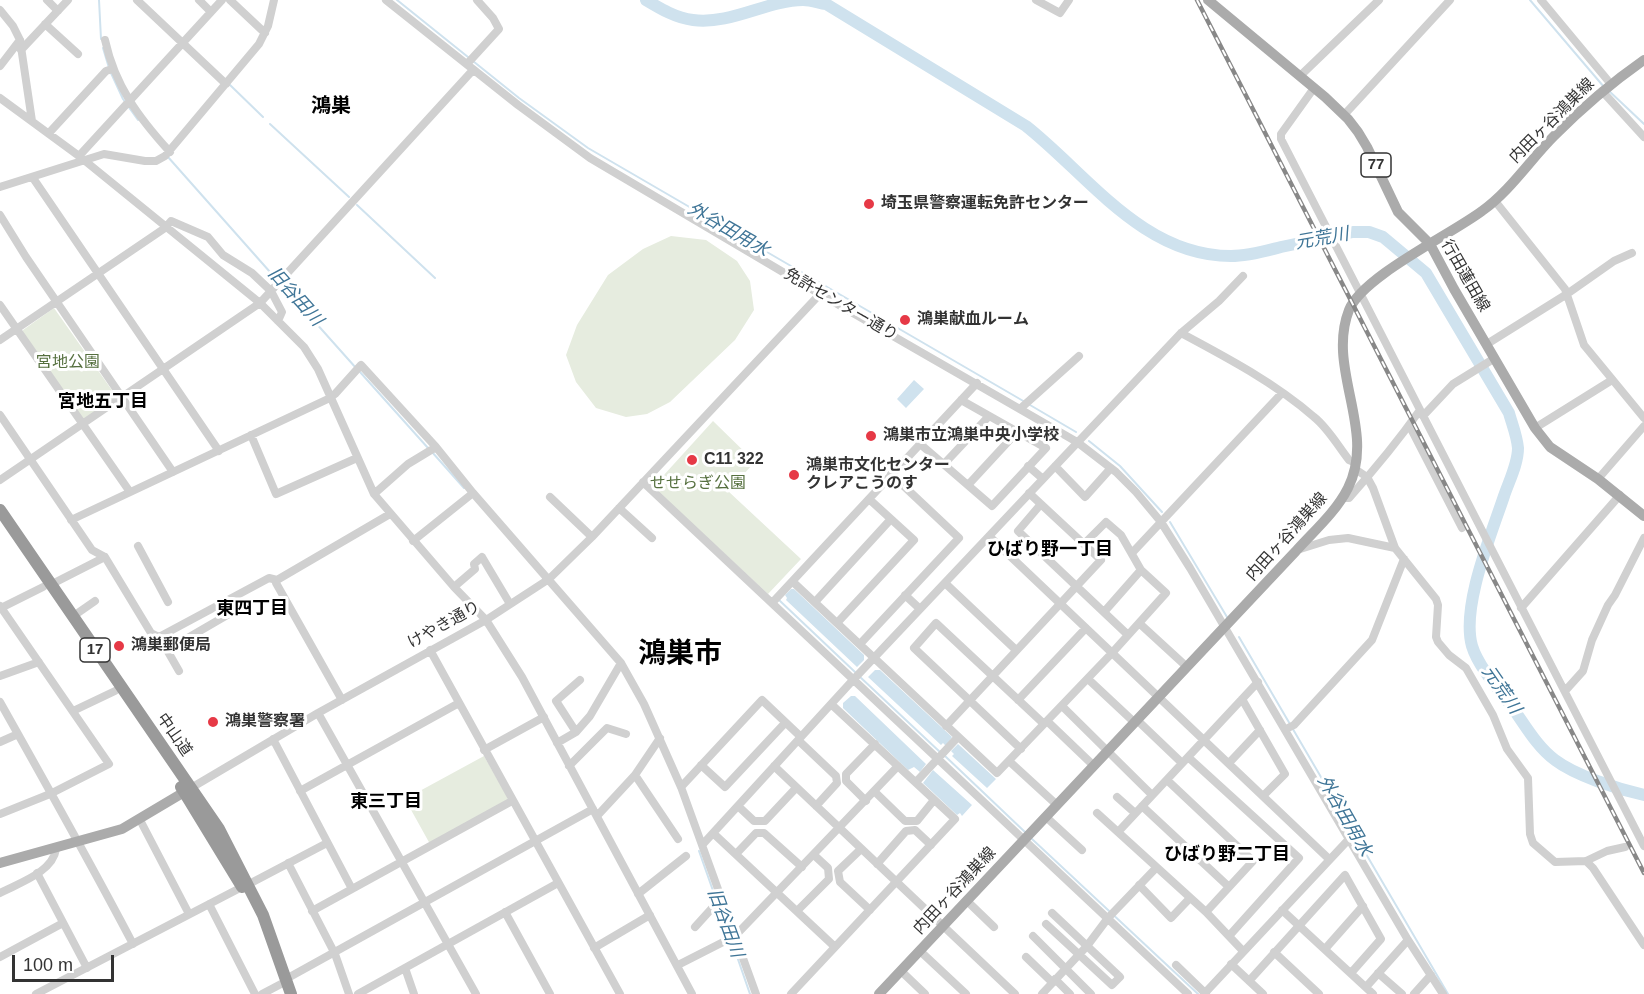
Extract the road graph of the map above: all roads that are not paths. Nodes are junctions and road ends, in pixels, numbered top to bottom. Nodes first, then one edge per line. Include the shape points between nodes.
1 (46, 0) edge
2 (68, 0) edge
3 (137, 0) edge
4 (199, 0) edge
5 (222, 0) edge
6 (230, 0) edge
7 (274, 0) edge
8 (386, 0) edge
9 (477, 0) edge
10 (1036, 0) edge
11 (1069, 0) edge
12 (1208, 0) edge
13 (1379, 0) edge
14 (1450, 0) edge
15 (1541, 0) edge
16 (0, 10) edge
17 (58, 10) junction
18 (211, 12) junction
19 (45, 24) junction
20 (265, 33) junction
21 (20, 40) junction
22 (105, 40) dead end
23 (182, 43) junction
24 (21, 50) junction
25 (78, 54) dead end
26 (1644, 60) edge
27 (0, 66) edge
28 (470, 67) junction
29 (112, 69) junction
30 (1300, 76) junction
31 (226, 84) junction
32 (1606, 87) junction
33 (1314, 88) junction
34 (0, 98) edge
35 (129, 102) junction
36 (1344, 115) junction
37 (32, 121) junction
38 (49, 133) junction
39 (1644, 137) edge
40 (170, 152) junction
41 (82, 159) junction
42 (33, 178) junction
43 (0, 187) edge
44 (1495, 201) junction
45 (0, 215) edge
46 (168, 224) junction
47 (1428, 245) junction
48 (1632, 253) dead end
49 (97, 274) junction
50 (1243, 276) dead end
51 (271, 291) junction
52 (820, 294) junction
53 (1359, 294) junction
54 (1567, 294) junction
55 (56, 301) junction
56 (260, 303) junction
57 (0, 305) edge
58 (278, 321) junction
59 (16, 329) junction
60 (1181, 333) junction
61 (0, 340) edge
62 (1487, 344) junction
63 (1079, 356) dead end
64 (1493, 360) junction
65 (163, 370) junction
66 (1612, 380) junction
67 (977, 382) junction
68 (1282, 393) junction
69 (121, 398) junction
70 (330, 398) junction
71 (961, 400) junction
72 (1021, 408) junction
73 (1421, 413) junction
74 (0, 415) edge
75 (989, 416) junction
76 (1644, 418) edge
77 (82, 424) junction
78 (1409, 425) junction
79 (1644, 426) edge
80 (1535, 428) junction
81 (1017, 432) junction
82 (250, 435) junction
83 (919, 442) junction
84 (1077, 442) junction
85 (436, 447) junction
86 (219, 451) junction
87 (357, 458) junction
88 (31, 459) junction
89 (944, 464) junction
90 (1028, 466) junction
91 (1054, 466) junction
92 (1356, 466) junction
93 (1112, 468) junction
94 (173, 472) junction
95 (891, 474) junction
96 (1367, 477) junction
97 (1042, 479) junction
98 (1598, 479) junction
99 (0, 480) edge
100 (643, 482) junction
101 (968, 485) junction
102 (130, 492) junction
103 (473, 493) junction
104 (1029, 493) junction
105 (374, 494) junction
106 (1620, 495) junction
107 (550, 497) dead end
108 (1343, 498) junction
109 (869, 499) junction
110 (1041, 504) junction
111 (619, 508) junction
112 (0, 510) edge
113 (390, 514) junction
114 (1644, 516) edge
115 (891, 519) junction
116 (71, 520) junction
117 (1161, 522) junction
118 (0, 524) edge
119 (1462, 528) dead end
120 (989, 536) junction
121 (592, 537) junction
122 (652, 538) dead end
123 (1644, 538) edge
124 (413, 541) junction
125 (1084, 544) junction
126 (138, 546) dead end
127 (1395, 548) junction
128 (1296, 550) junction
129 (1132, 553) junction
130 (105, 557) junction
131 (1404, 559) junction
132 (1141, 570) junction
133 (549, 579) junction
134 (277, 580) junction
135 (793, 582) junction
136 (945, 583) junction
137 (47, 586) junction
138 (1076, 586) junction
139 (454, 587) junction
140 (905, 595) junction
141 (95, 601) dead end
142 (168, 602) dead end
143 (814, 602) junction
144 (772, 603) junction
145 (1060, 603) junction
146 (510, 604) junction
147 (1, 607) edge
148 (241, 607) dead end
149 (1521, 608) junction
150 (212, 609) junction
151 (920, 609) junction
152 (1104, 612) junction
153 (72, 617) junction
154 (218, 620) junction
155 (486, 620) junction
156 (837, 623) junction
157 (1139, 623) junction
158 (1225, 627) junction
159 (1086, 628) junction
160 (1128, 635) junction
161 (860, 644) junction
162 (430, 650) junction
163 (1016, 650) junction
164 (1112, 653) junction
165 (874, 658) junction
166 (39, 662) junction
167 (621, 663) junction
168 (1187, 667) junction
169 (179, 671) dead end
170 (992, 674) junction
171 (0, 676) edge
172 (1088, 679) junction
173 (580, 680) dead end
174 (853, 680) junction
175 (1257, 682) junction
176 (115, 691) junction
177 (1565, 691) junction
178 (1157, 697) junction
179 (1242, 699) junction
180 (342, 700) junction
181 (970, 700) junction
182 (1018, 700) junction
183 (0, 702) edge
184 (459, 703) junction
185 (831, 704) junction
186 (1062, 706) junction
187 (73, 711) junction
188 (318, 713) junction
189 (544, 717) junction
190 (1136, 721) junction
191 (786, 723) junction
192 (1046, 723) junction
193 (946, 726) junction
194 (1286, 729) junction
195 (1260, 730) junction
196 (576, 732) junction
197 (18, 734) junction
198 (626, 734) dead end
199 (958, 737) junction
200 (660, 738) junction
201 (273, 739) junction
202 (799, 739) junction
203 (1204, 740) junction
204 (0, 742) edge
205 (557, 743) junction
206 (875, 744) junction
207 (1021, 749) junction
208 (484, 750) junction
209 (1107, 752) junction
210 (938, 759) junction
211 (1185, 760) junction
212 (1009, 761) junction
213 (1228, 763) junction
214 (347, 765) junction
215 (569, 765) junction
216 (701, 765) junction
217 (774, 766) junction
218 (898, 766) junction
219 (1094, 766) junction
220 (635, 776) junction
221 (1167, 780) junction
222 (916, 782) junction
223 (681, 787) junction
224 (796, 788) junction
225 (188, 790) junction
226 (300, 791) junction
227 (874, 791) junction
228 (50, 794) junction
229 (1152, 795) junction
230 (1117, 796) dead end
231 (1263, 796) junction
232 (934, 800) junction
233 (512, 801) junction
234 (866, 801) junction
235 (738, 806) junction
236 (816, 806) junction
237 (1057, 806) junction
238 (1142, 806) junction
239 (595, 813) junction
240 (1097, 813) dead end
241 (1135, 813) junction
242 (0, 814) edge
243 (1046, 817) junction
244 (140, 820) junction
245 (840, 828) junction
246 (1118, 832) junction
247 (713, 833) junction
248 (1350, 838) junction
249 (678, 839) dead end
250 (1024, 840) junction
251 (535, 841) junction
252 (80, 842) junction
253 (327, 843) junction
254 (703, 844) junction
255 (931, 845) junction
256 (1644, 846) edge
257 (1625, 848) dead end
258 (56, 849) junction
259 (861, 849) junction
260 (1082, 850) dead end
261 (736, 854) junction
262 (814, 855) junction
263 (686, 856) dead end
264 (1329, 859) junction
265 (402, 861) junction
266 (1586, 861) junction
267 (0, 863) edge
268 (288, 863) junction
269 (877, 864) junction
270 (802, 867) junction
271 (1156, 868) junction
272 (37, 873) junction
273 (896, 882) junction
274 (558, 883) junction
275 (1139, 885) junction
276 (245, 886) junction
277 (1229, 887) junction
278 (352, 889) junction
279 (777, 892) junction
280 (0, 893) edge
281 (638, 894) junction
282 (1190, 898) junction
283 (967, 901) junction
284 (723, 902) junction
285 (425, 903) junction
286 (209, 904) junction
287 (1362, 906) junction
288 (870, 910) junction
289 (1282, 910) junction
290 (312, 911) junction
291 (797, 911) junction
292 (505, 912) junction
293 (1206, 912) junction
294 (1052, 913) dead end
295 (189, 914) junction
296 (650, 915) junction
297 (1108, 918) junction
298 (63, 923) junction
299 (1046, 924) dead end
300 (1298, 926) junction
301 (695, 927) dead end
302 (943, 927) junction
303 (994, 927) dead end
304 (735, 936) junction
305 (1033, 936) dead end
306 (1229, 936) junction
307 (1408, 940) junction
308 (448, 943) junction
309 (133, 944) junction
310 (1644, 945) edge
311 (1087, 946) junction
312 (835, 947) junction
313 (594, 948) junction
314 (1325, 949) junction
315 (920, 951) junction
316 (1243, 951) junction
317 (1274, 952) junction
318 (335, 954) junction
319 (1079, 955) junction
320 (0, 957) edge
321 (1026, 957) dead end
322 (1231, 964) junction
323 (678, 965) junction
324 (1176, 965) dead end
325 (87, 968) junction
326 (405, 968) junction
327 (1065, 968) junction
328 (901, 971) junction
329 (1350, 973) junction
330 (1378, 973) junction
331 (1431, 975) junction
332 (1054, 980) junction
333 (1249, 981) junction
334 (284, 986) edge
335 (1366, 987) junction
336 (36, 994) edge
337 (255, 994) edge
338 (262, 994) edge
339 (291, 994) edge
340 (349, 994) edge
341 (358, 994) edge
342 (414, 994) edge
343 (476, 994) edge
344 (550, 994) edge
345 (620, 994) edge
346 (692, 994) edge
347 (756, 994) edge
348 (791, 994) edge
349 (879, 994) edge
350 (925, 994) edge
351 (966, 994) edge
352 (1015, 994) edge
353 (1042, 994) edge
354 (1070, 994) edge
355 (1091, 994) edge
356 (1188, 994) edge
357 (1205, 994) edge
358 (1263, 994) edge
359 (1319, 994) edge
360 (1373, 994) edge
361 (1402, 994) edge
362 (1414, 994) edge
363 (1443, 994) edge

1 - 17 street
2 - 17 street
3 - 23 street
4 - 18 street
5 - 18 street
6 - 20 street
7 - 20 street
8 - 28 street, 免許センター通り
9 - 28 street via 499,29
10 - 11 street via 1060,13
12 - 30 main road, 行田蓮田線 / 77
13 - 30 street
14 - 36 street
15 - 32 street
16 - 21 street
17 - 19 street
18 - 23 street
19 - 24 street
19 - 25 street
20 - 31 street
21 - 24 street
21 - 27 street
22 - 29 street
23 - 31 street
23 - 35 street
24 - 37 street
26 - 32 main road, 内田ヶ谷鴻巣線
28 - 51 street
28 - 52 street, 免許センター通り via 590,158
29 - 35 street
29 - 38 street
30 - 33 main road, 行田蓮田線 / 77
31 - 40 street
32 - 39 street
32 - 44 main road, 内田ヶ谷鴻巣線 via 1553,137
33 - 36 main road, 行田蓮田線 / 77
33 - 53 street via 1281,135
34 - 37 street
35 - 40 street
35 - 41 street
36 - 47 main road, 行田蓮田線 / 77 via 1367,147 1398,212
37 - 38 street
38 - 41 street
40 - 41 street via 153,162 104,154
41 - 42 street
41 - 46 street
42 - 43 street
42 - 49 street
44 - 47 main road, 内田ヶ谷鴻巣線
44 - 54 street
45 - 55 street
46 - 49 street
46 - 51 street via 208,237 223,255
46 - 56 street
47 - 53 main road, 内田ヶ谷鴻巣線
47 - 62 main road, 行田蓮田線 / 77
48 - 54 street
49 - 55 street
49 - 65 street
50 - 60 street
51 - 56 street
51 - 58 street via 282,312
52 - 67 street, 免許センター通り
52 - 100 street, けやき通り
53 - 73 street
53 - 92 main road, 内田ヶ谷鴻巣線 via 1346,318 1342,346 1358,438
54 - 62 street
54 - 66 street via 1584,345
55 - 59 street
55 - 69 street
56 - 58 street
56 - 65 street
57 - 59 street
58 - 70 street via 315,363
59 - 61 street
59 - 77 street
60 - 68 street
60 - 84 street
62 - 64 main road, 行田蓮田線 / 77
63 - 72 street
64 - 73 street via 1453,384
64 - 80 main road, 行田蓮田線 / 77
65 - 69 street
65 - 86 street
66 - 76 street
66 - 80 street
67 - 71 street
67 - 72 street, 免許センター通り
68 - 92 street via 1316,418
68 - 117 street
69 - 77 street
69 - 94 street
70 - 82 street
70 - 85 street via 361,365
70 - 87 street
71 - 75 street
71 - 83 street
72 - 84 street, 免許センター通り
73 - 78 street
73 - 149 street
74 - 88 street
75 - 81 street
75 - 89 street
77 - 88 street
77 - 102 street
78 - 96 street
78 - 119 street
79 - 98 street
80 - 98 main road, 行田蓮田線 / 77 via 1550,447
81 - 90 street via 1046,448
81 - 101 street
82 - 86 street
82 - 87 street via 276,494
83 - 89 street
83 - 95 street
84 - 91 street
84 - 93 street, 免許センター通り
85 - 103 street
85 - 105 street via 408,464
86 - 94 street
87 - 105 street
88 - 99 street
88 - 116 street
89 - 101 street
90 - 97 street
90 - 101 street via 992,506
91 - 93 street via 1085,497
91 - 97 street
92 - 96 street
92 - 108 main road, 内田ヶ谷鴻巣線
93 - 117 street, 免許センター通り
94 - 102 street
95 - 109 street
95 - 140 street via 959,538
96 - 108 street via 1349,498
96 - 127 street
97 - 104 street
98 - 106 main road, 行田蓮田線 / 77
100 - 111 street, けやき通り
100 - 144 street
102 - 116 street
103 - 124 street
103 - 133 street
104 - 110 street
104 - 120 street
105 - 113 street
106 - 114 main road, 行田蓮田線 / 77
106 - 149 street
107 - 121 street
108 - 128 main road, 内田ヶ谷鴻巣線
109 - 115 street
109 - 135 street
110 - 125 street
110 - 138 street via 1018,531
111 - 121 street, けやき通り
111 - 122 street
112 - 137 highway, 中山道 / 17
113 - 124 street
113 - 134 street
115 - 143 street
115 - 156 street via 914,540
116 - 130 street via 92,550
117 - 129 street
117 - 158 street, 免許センター通り
118 - 137 highway, 中山道 / 17
120 - 136 street
120 - 145 street
121 - 133 street, けやき通り
123 - 177 street via 1608,605 1583,671
124 - 139 street
125 - 129 street via 1106,522 1121,535
125 - 138 street via 1101,560
126 - 142 street
127 - 128 street via 1348,538
127 - 131 street
128 - 158 main road, 内田ヶ谷鴻巣線
129 - 132 street
130 - 137 street
130 - 150 street via 151,633 159,637
131 - 194 street via 1371,640 1294,725
131 - 266 street via 1436,599 1438,642 1466,668 1508,749 1528,778 1533,843 1555,862
132 - 152 street
132 - 157 street via 1166,593
133 - 146 street, けやき通り
133 - 167 street
134 - 150 street via 269,578
134 - 180 street
135 - 143 street
135 - 144 street
136 - 151 street
136 - 163 street
137 - 147 street
137 - 153 highway, 中山道 / 17
137 - 176 highway, 中山道 / 17
138 - 145 street
138 - 152 street
139 - 146 street via 475,569 474,564 482,557
139 - 155 street
140 - 151 street
140 - 161 street
141 - 153 street
143 - 156 street
144 - 174 street
145 - 159 street
145 - 163 street
146 - 155 street, けやき通り
147 - 166 street
148 - 154 street
149 - 177 street
150 - 154 street
151 - 165 street
152 - 160 street
153 - 225 highway, 中山道 / 17
154 - 169 street via 167,650
155 - 162 street, けやき通り
155 - 189 street
156 - 161 street
157 - 160 street
157 - 168 street
158 - 168 main road, 内田ヶ谷鴻巣線
158 - 175 street, 免許センター通り
159 - 164 street
159 - 182 street
160 - 164 street
161 - 165 street
162 - 180 street, けやき通り
162 - 184 street
163 - 170 street
164 - 172 street
164 - 178 street
165 - 174 street
165 - 193 street
166 - 171 street
166 - 187 street
167 - 196 street
167 - 200 street
168 - 178 main road, 内田ヶ谷鴻巣線
170 - 181 street
170 - 181 street via 936,623 914,648
170 - 182 street
172 - 186 street
172 - 190 street
173 - 196 street via 556,701
174 - 185 street
174 - 210 street
175 - 179 street
175 - 194 street, 免許センター通り
176 - 187 street
176 - 225 highway, 中山道 / 17
177 - 256 street
178 - 190 main road, 内田ヶ谷鴻巣線
178 - 203 street
179 - 195 street
179 - 203 street
180 - 188 street, けやき通り
181 - 193 street
181 - 207 street
182 - 192 street
183 - 197 street
184 - 208 street
184 - 214 street
185 - 202 street
185 - 206 street
186 - 192 street
186 - 209 street
187 - 228 street via 109,764
188 - 201 street, けやき通り
188 - 214 street
189 - 205 street
189 - 208 street
190 - 209 main road, 内田ヶ谷鴻巣線
190 - 211 street
191 - 202 street
191 - 216 street via 725,787
191 - 216 street via 762,700
192 - 207 street
192 - 219 street
193 - 199 street
194 - 248 street, 免許センター通り
195 - 213 street
195 - 231 street via 1285,774
196 - 205 street
197 - 204 street
197 - 228 street
198 - 215 street via 607,728
199 - 210 street
199 - 212 street via 997,773
200 - 220 street
200 - 223 street
201 - 225 street, けやき通り
201 - 226 street
202 - 217 street
202 - 236 street via 836,776 837,783
203 - 211 street
203 - 213 street
205 - 215 street
206 - 218 street
206 - 234 street via 846,774 846,781
207 - 212 street
208 - 233 street
209 - 219 main road, 内田ヶ谷鴻巣線
209 - 229 street
210 - 222 street
210 - 250 street
211 - 221 street
211 - 306 street via 1299,858
212 - 237 street
213 - 231 street
214 - 226 street
214 - 265 street
215 - 239 street
216 - 223 street
217 - 224 street
217 - 235 street
218 - 222 street
218 - 227 street
219 - 237 main road, 内田ヶ谷鴻巣線
220 - 239 street
220 - 249 street
221 - 229 street
221 - 277 street via 1254,861
222 - 232 street
223 - 254 street
224 - 235 street via 765,821 754,821
224 - 236 street
225 - 244 main road, けやき通り
225 - 276 highway, 中山道 / 17 via 219,829
226 - 253 street
227 - 232 street via 905,821 917,821
227 - 234 street
228 - 242 street
228 - 252 street
229 - 238 street
230 - 241 street
231 - 264 street
232 - 255 street via 955,819
233 - 251 street
233 - 265 street
234 - 245 street
235 - 247 street
236 - 245 street
237 - 243 main road, 内田ヶ谷鴻巣線
238 - 241 street
238 - 277 street
239 - 251 street
239 - 281 street
240 - 246 street
241 - 246 street
243 - 250 main road, 内田ヶ谷鴻巣線
243 - 260 street
244 - 252 main road, けやき通り
244 - 295 street
245 - 259 street
245 - 262 street
246 - 271 street
247 - 254 street
247 - 261 street
248 - 264 street
248 - 307 street, 免許センター通り
250 - 283 main road, 内田ヶ谷鴻巣線
250 - 297 street
251 - 274 street
251 - 285 street
252 - 258 main road, けやき通り
252 - 309 street
253 - 268 street
253 - 278 street
254 - 284 street
255 - 269 street via 915,830 906,831
255 - 273 street
257 - 266 street
258 - 267 main road, けやき通り
258 - 272 street via 55,857
259 - 269 street
259 - 288 street via 838,871 840,882
261 - 270 street via 756,833 764,833
261 - 279 street
262 - 270 street
262 - 291 street via 828,868 829,879
263 - 281 street
264 - 289 street
265 - 278 street
265 - 285 street
266 - 310 street
268 - 276 street
268 - 290 street
269 - 273 street
270 - 279 street
271 - 275 street
271 - 282 street
272 - 280 street
272 - 298 street
273 - 288 street
273 - 302 street
274 - 292 street
274 - 313 street
275 - 282 street via 1171,918
275 - 297 street
276 - 286 street
276 - 334 highway, 中山道 / 17
277 - 293 street
278 - 290 street
279 - 291 street
279 - 304 street
281 - 296 street
282 - 293 street
283 - 302 main road, 内田ヶ谷鴻巣線
283 - 303 street
284 - 301 street via 714,906
284 - 304 street
285 - 308 street
285 - 318 street
286 - 295 street
286 - 337 street
287 - 300 street via 1345,875
287 - 314 street
287 - 329 street via 1381,939
288 - 312 street
289 - 300 street
289 - 316 street
290 - 318 street
291 - 312 street
292 - 308 street
292 - 344 street
293 - 306 street
294 - 311 street
295 - 309 street
296 - 313 street
296 - 323 street
297 - 311 street
297 - 356 street
298 - 320 street
298 - 325 street
299 - 319 street
300 - 314 street
300 - 317 street
302 - 315 main road, 内田ヶ谷鴻巣線
302 - 352 street
304 - 323 street
304 - 347 street
305 - 327 street
306 - 316 street
307 - 330 street
307 - 331 street, 免許センター通り
308 - 326 street
308 - 343 street
309 - 325 street
311 - 319 street
311 - 319 street via 1120,976 1116,981 1112,985
312 - 348 street
313 - 345 street
314 - 329 street
315 - 328 main road, 内田ヶ谷鴻巣線
315 - 351 street
316 - 322 street
317 - 333 street
317 - 359 street
318 - 334 street
318 - 340 street
319 - 327 street
321 - 332 street
322 - 333 street
322 - 357 street
323 - 346 street
324 - 357 street
325 - 336 street
326 - 341 street
326 - 342 street
327 - 332 street
327 - 355 street
328 - 349 main road, 内田ヶ谷鴻巣線
328 - 350 street
329 - 335 street
330 - 335 street
330 - 361 street
331 - 362 street
331 - 363 street, 免許センター通り
332 - 353 street
332 - 354 street
333 - 358 street
334 - 338 street
334 - 339 highway, 中山道 / 17
335 - 360 street

